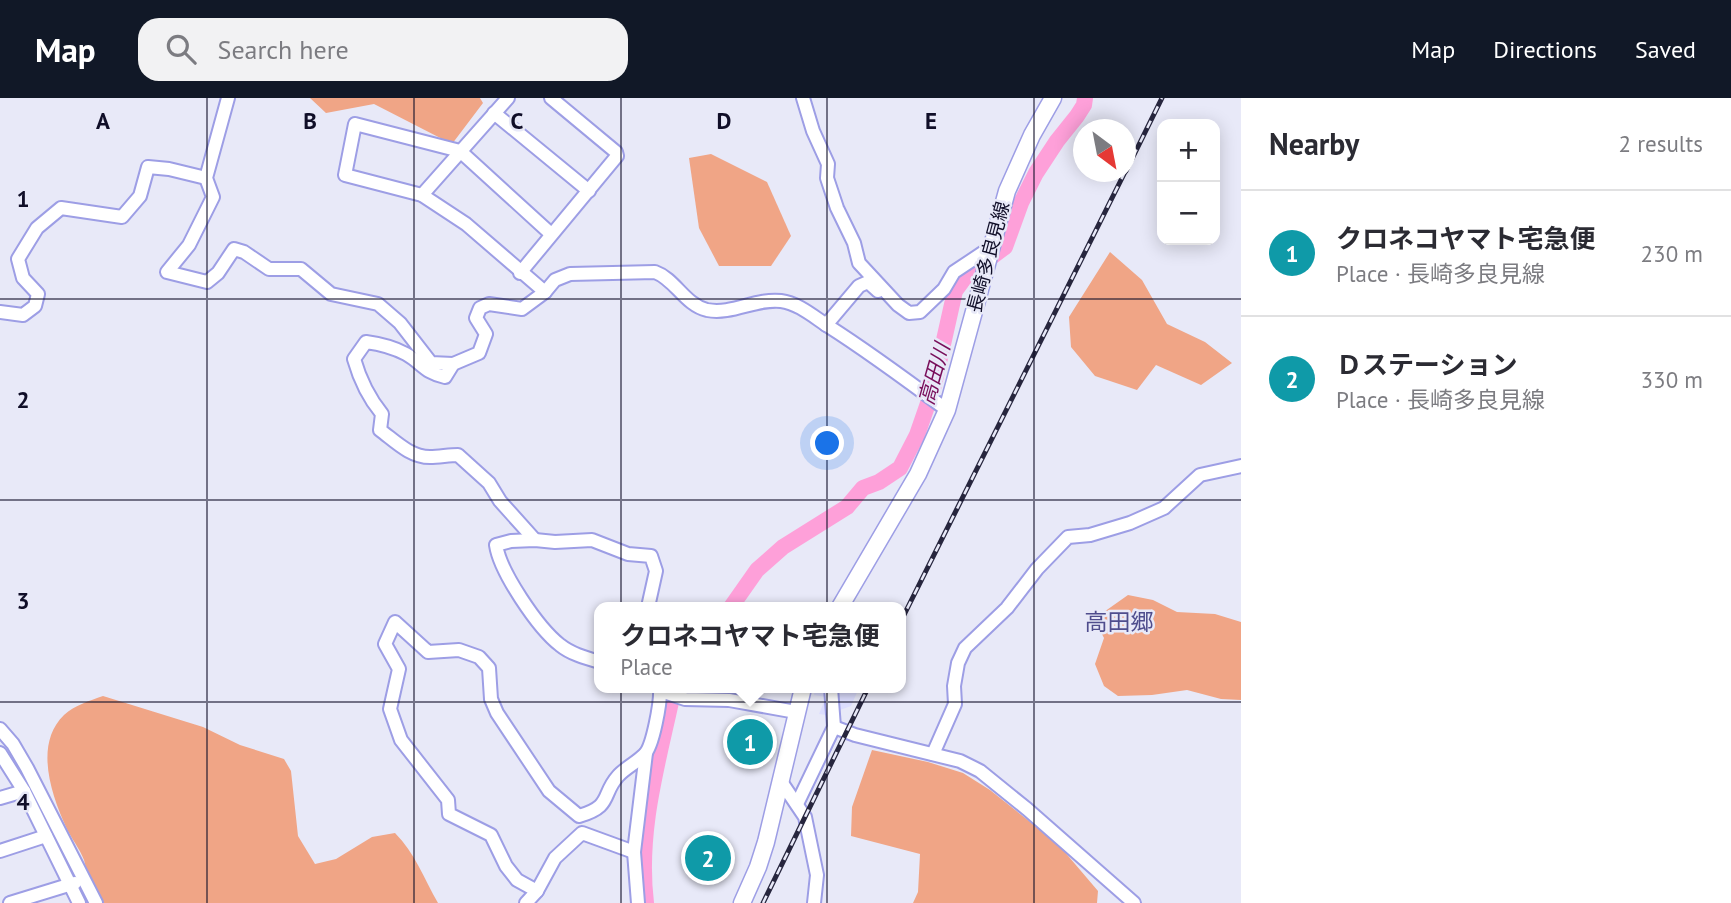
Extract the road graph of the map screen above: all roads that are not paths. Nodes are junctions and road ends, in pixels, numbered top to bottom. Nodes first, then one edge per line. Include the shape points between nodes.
1 (228, 98) edge
2 (508, 98) edge
3 (551, 98) edge
4 (803, 98) edge
5 (1053, 98) edge
6 (494, 113) junction
7 (460, 151) junction
8 (206, 178) junction
9 (589, 191) junction
10 (422, 194) junction
11 (551, 234) junction
12 (990, 250) junction
13 (520, 273) junction
14 (545, 292) junction
15 (898, 305) junction
16 (0, 312) edge
17 (826, 325) junction
18 (453, 364) junction
19 (943, 407) junction
20 (1241, 466) edge
21 (535, 540) junction
22 (650, 602) edge
23 (843, 602) edge
24 (594, 660) edge
25 (661, 693) edge
26 (671, 693) edge
27 (802, 693) edge
28 (831, 693) edge
29 (796, 712) junction
30 (834, 727) junction
31 (0, 729) edge
32 (7, 745) edge
33 (0, 753) edge
34 (646, 753) junction
35 (933, 754) junction
36 (782, 783) junction
37 (24, 791) junction
38 (0, 798) edge
39 (797, 804) junction
40 (46, 836) junction
41 (0, 851) edge
42 (634, 852) junction
43 (85, 879) junction
44 (69, 884) junction
45 (537, 891) junction
46 (10, 903) edge
47 (79, 903) edge
48 (96, 903) edge
49 (526, 903) edge
50 (638, 903) edge
51 (742, 903) edge
52 (814, 903) edge
53 (1134, 903) edge

1 - 8 street
2 - 6 street
3 - 9 street via 616,152
4 - 15 street via 828,164 836,208 859,263
5 - 12 main road, 長崎多良見線 via 1007,191
6 - 7 street
6 - 9 street
7 - 10 street
7 - 10 street via 355,124 345,175
7 - 11 street
8 - 16 street via 148,167 141,196 122,217 61,208 37,228 18,259 23,278 38,294 35,306 23,315
8 - 18 street via 214,197 167,272 207,282 234,249 268,269 301,269 331,294 378,304 400,323 431,363
9 - 11 street
10 - 13 street via 466,224
11 - 13 street
12 - 15 street via 954,272 920,312 909,313
12 - 19 main road, 長崎多良見線
13 - 14 street
14 - 17 street via 555,280 570,274 655,272 707,310 785,301
14 - 18 street via 522,309 489,304 480,308 476,318 486,334 479,353
15 - 17 street via 867,282
17 - 19 street
18 - 21 street via 445,377 431,374 408,355 366,342 354,359 359,378 382,414 380,430 413,454 458,455 489,484
19 - 23 main road, 長崎多良見線 via 918,474
20 - 35 street via 1200,475 1164,508 1130,523 1090,536 1068,537 1007,608 965,648 958,663 955,704
21 - 22 street via 592,540 628,554 650,556 656,571
21 - 24 street via 496,545 497,553 536,621 560,646
25 - 34 street
26 - 29 street via 685,699 729,700
27 - 29 main road
28 - 30 street
29 - 36 main road
30 - 35 street
30 - 39 street
31 - 32 street
32 - 43 street
33 - 37 street
34 - 42 street
34 - 45 street via 617,776 605,802 579,816 549,791 497,713 489,668 479,657 459,650 428,652 395,622 385,644 399,669 390,709 401,740 448,800 449,814 491,835 517,880
35 - 53 street via 980,771
36 - 39 street
36 - 51 main road via 758,867
37 - 38 street
37 - 40 street
39 - 52 street via 805,817 817,875
40 - 41 street
40 - 44 street
42 - 45 street via 582,833 555,858
42 - 50 street
43 - 44 street
43 - 48 street
44 - 46 street
44 - 47 street
45 - 49 street

